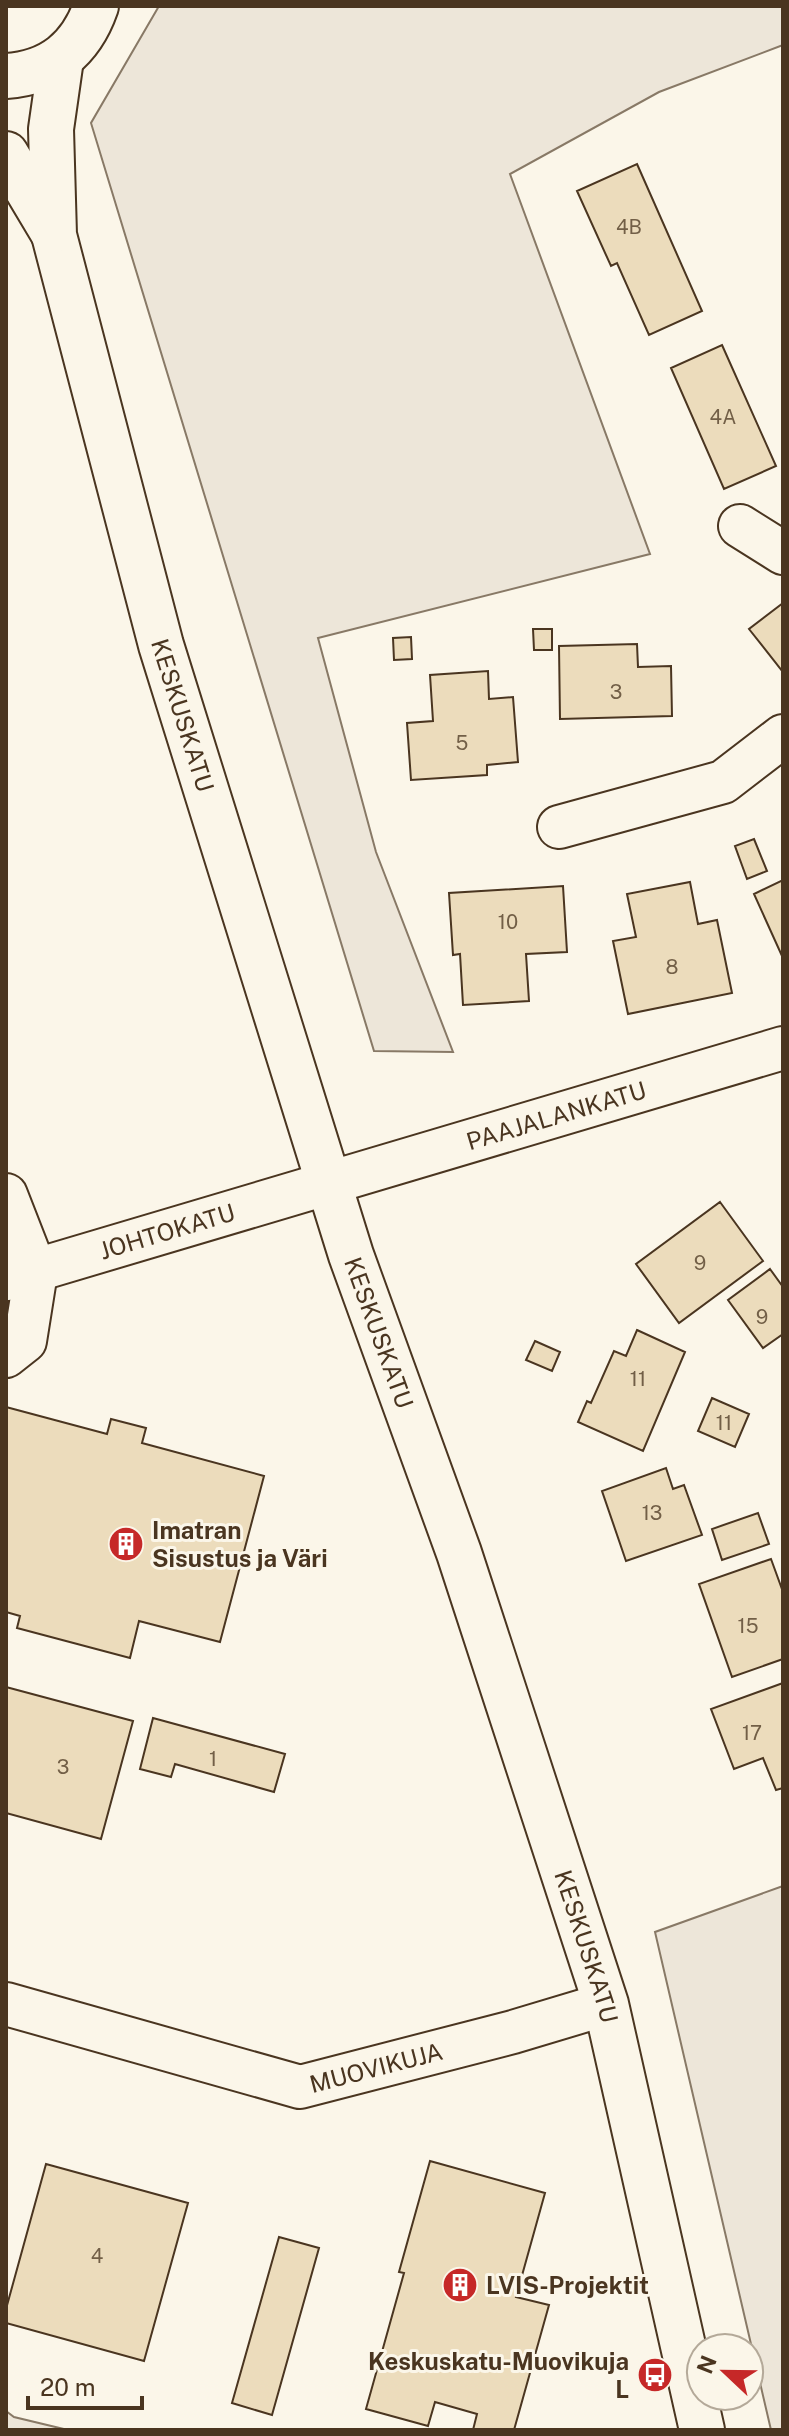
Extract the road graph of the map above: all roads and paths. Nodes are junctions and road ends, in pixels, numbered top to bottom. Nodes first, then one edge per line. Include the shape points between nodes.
1 (96, 6) edge
2 (61, 59) junction
3 (6, 76) edge
4 (6, 154) edge
5 (54, 235) junction
6 (740, 526) dead end
7 (783, 553) edge
8 (783, 736) edge
9 (559, 827) dead end
10 (783, 1048) edge
11 (328, 1183) junction
12 (6, 1195) edge
13 (21, 1276) edge
14 (6, 1356) edge
15 (6, 2004) edge
16 (606, 2004) junction
17 (702, 2430) edge

1 - 2 main road via 83,36
2 - 3 main road via 36,72
2 - 5 main road, KESKUSKATU via 51,129
4 - 5 main road, KESKUSKATU
5 - 11 main road, KESKUSKATU via 161,645
6 - 7 street
8 - 9 street via 723,782
10 - 11 street, PAAJALANKATU
11 - 13 street, JOHTOKATU
11 - 16 main road, KESKUSKATU via 459,1553
12 - 13 street
13 - 14 street via 25,1341
15 - 16 street, MUOVIKUJA via 300,2087
16 - 17 main road, KESKUSKATU

